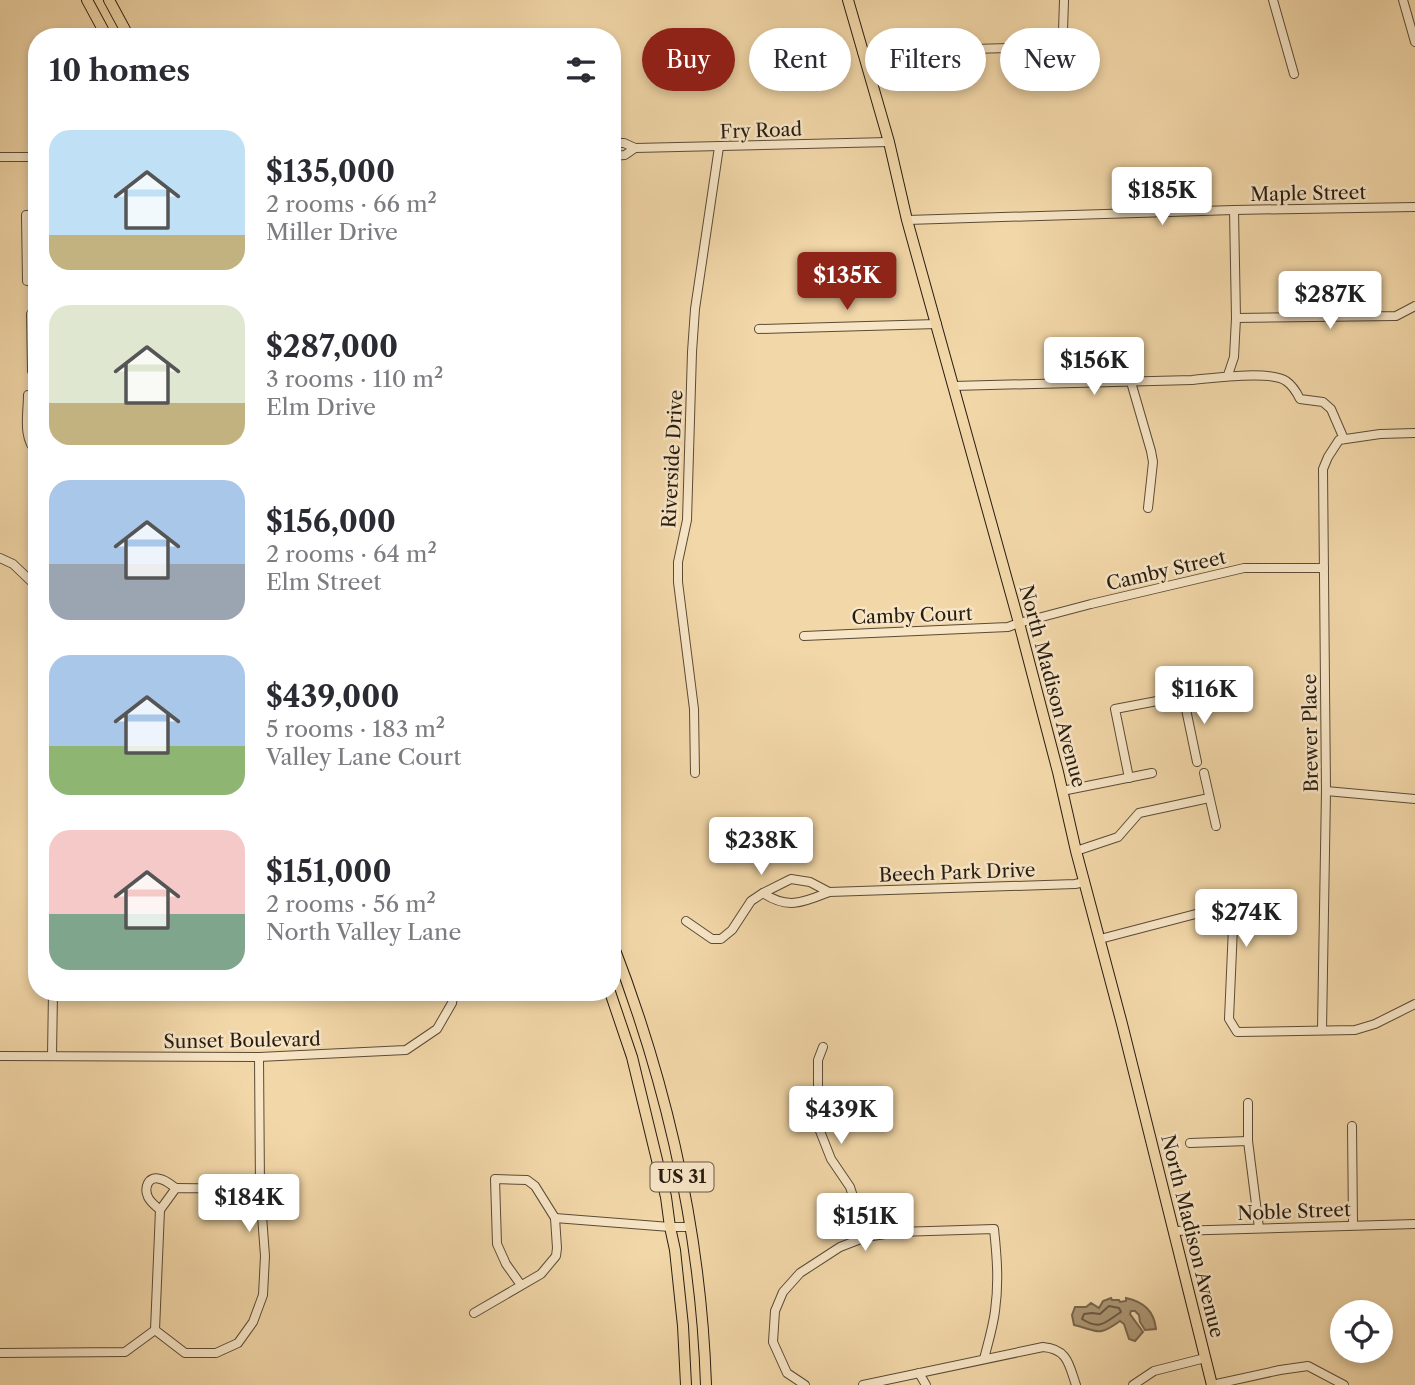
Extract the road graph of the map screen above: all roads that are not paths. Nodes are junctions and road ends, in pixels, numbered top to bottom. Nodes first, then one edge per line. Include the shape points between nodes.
1 (87, 0) edge
2 (109, 0) edge
3 (848, 0) edge
4 (1064, 0) edge
5 (1273, 0) edge
6 (1403, 0) edge
7 (102, 28) edge
8 (124, 28) edge
9 (1415, 42) edge
10 (862, 52) junction
11 (1294, 74) dead end
12 (889, 142) junction
13 (621, 143) edge
14 (719, 147) junction
15 (635, 148) junction
16 (621, 155) edge
17 (0, 157) edge
18 (28, 157) edge
19 (1415, 207) edge
20 (1234, 210) junction
21 (28, 215) edge
22 (907, 220) junction
23 (28, 281) edge
24 (1415, 306) edge
25 (1236, 318) junction
26 (937, 324) junction
27 (759, 329) dead end
28 (1228, 375) junction
29 (1131, 382) junction
30 (953, 386) junction
31 (1415, 433) edge
32 (1342, 440) junction
33 (1148, 508) dead end
34 (0, 558) edge
35 (1324, 568) junction
36 (28, 578) edge
37 (1019, 623) junction
38 (804, 635) dead end
39 (1236, 686) dead end
40 (1183, 695) junction
41 (1197, 762) dead end
42 (695, 773) dead end
43 (1152, 774) dead end
44 (1204, 774) dead end
45 (1129, 778) junction
46 (1062, 791) junction
47 (1326, 791) junction
48 (1209, 799) junction
49 (1415, 799) edge
50 (1216, 826) dead end
51 (1076, 850) junction
52 (1085, 882) junction
53 (829, 892) junction
54 (763, 893) junction
55 (686, 920) dead end
56 (1100, 939) junction
57 (621, 964) edge
58 (53, 1001) edge
59 (452, 1001) edge
60 (613, 1001) edge
61 (1415, 1004) edge
62 (1322, 1030) junction
63 (822, 1047) dead end
64 (0, 1056) edge
65 (52, 1056) junction
66 (259, 1058) junction
67 (1248, 1103) dead end
68 (1352, 1126) dead end
69 (1248, 1142) junction
70 (1190, 1143) dead end
71 (176, 1188) junction
72 (261, 1189) junction
73 (160, 1210) junction
74 (555, 1218) junction
75 (1415, 1224) edge
76 (1353, 1225) junction
77 (670, 1227) junction
78 (690, 1227) junction
79 (1259, 1228) junction
80 (1174, 1231) junction
81 (866, 1237) junction
82 (521, 1285) junction
83 (474, 1313) dead end
84 (155, 1330) junction
85 (0, 1353) edge
86 (1205, 1358) junction
87 (984, 1359) junction
88 (919, 1373) junction
89 (686, 1385) edge
90 (706, 1385) edge
91 (805, 1385) edge
92 (863, 1385) edge
93 (926, 1385) edge
94 (1076, 1385) edge
95 (1133, 1385) edge
96 (1212, 1385) edge
97 (1344, 1385) edge

1 - 7 main road
2 - 8 main road
3 - 10 main road, North Madison Avenue
4 - 10 street via 1058,43
5 - 11 street
6 - 9 street
10 - 12 main road, North Madison Avenue
12 - 14 street, Fry Road
12 - 22 main road, North Madison Avenue
13 - 15 street, Fry Road
14 - 15 street, Fry Road
14 - 42 street, Riverside Drive via 695,309 687,520 678,562 694,709
15 - 16 street, Fry Road
17 - 18 street
19 - 20 street, Maple Street
20 - 22 street, Maple Street
20 - 25 street
21 - 23 street
22 - 26 main road, North Madison Avenue
24 - 25 street via 1396,316
25 - 28 street
26 - 27 street
26 - 30 main road, North Madison Avenue
28 - 29 street
28 - 32 street via 1276,377 1286,381 1300,399 1323,402 1331,409
29 - 30 street
29 - 33 street via 1153,462
30 - 37 main road, North Madison Avenue
31 - 32 street
32 - 35 street, Brewer Place via 1323,469
34 - 36 street
35 - 37 street, Camby Street via 1244,568
35 - 47 street, Brewer Place
37 - 38 street, Camby Court
37 - 46 main road, North Madison Avenue
39 - 40 street
40 - 41 street
40 - 45 street via 1115,709
43 - 45 street
44 - 48 street
45 - 46 street
46 - 51 main road, North Madison Avenue
47 - 49 street
47 - 62 street, Brewer Place
48 - 50 street
48 - 51 street via 1139,813 1118,837
51 - 52 main road, North Madison Avenue
52 - 53 street, Beech Park Drive
52 - 56 main road, North Madison Avenue
53 - 54 street, Beech Park Drive via 800,903
53 - 54 street, Beech Park Drive via 791,879
54 - 55 street, Beech Park Drive via 721,939 712,939
56 - 62 street via 1234,904 1229,1019 1237,1032
56 - 80 main road, North Madison Avenue
57 - 78 main road, US 31 via 660,1082
58 - 65 street
59 - 66 street, Sunset Boulevard via 437,1030 406,1050
60 - 77 main road, US 31 via 648,1120
61 - 62 street via 1355,1030
63 - 81 street via 818,1126 831,1159 850,1187
64 - 65 street, Sunset Boulevard
65 - 66 street, Sunset Boulevard
66 - 72 street
67 - 69 street
68 - 76 street
69 - 70 street
69 - 79 street
71 - 72 street
71 - 73 street
71 - 73 street via 157,1178 147,1183 149,1200
72 - 84 street via 263,1295 253,1322 238,1343 216,1353 185,1353
73 - 84 street
74 - 77 street
74 - 82 street via 556,1256 541,1274
74 - 82 street via 532,1182 495,1179 497,1244
75 - 76 street, Noble Street
76 - 79 street, Noble Street
77 - 78 street
77 - 89 main road, US 31
78 - 90 main road, US 31
79 - 80 street, Noble Street
80 - 86 main road, North Madison Avenue
81 - 87 street via 994,1229 997,1294
81 - 91 street via 840,1247 800,1273 783,1292 775,1311 773,1342 787,1373
82 - 83 street
84 - 85 street via 125,1352
86 - 95 street via 1154,1371
86 - 96 main road, North Madison Avenue
87 - 88 street
87 - 94 street via 1043,1347 1058,1350 1066,1357
88 - 92 street
88 - 93 street
96 - 97 street via 1308,1366

